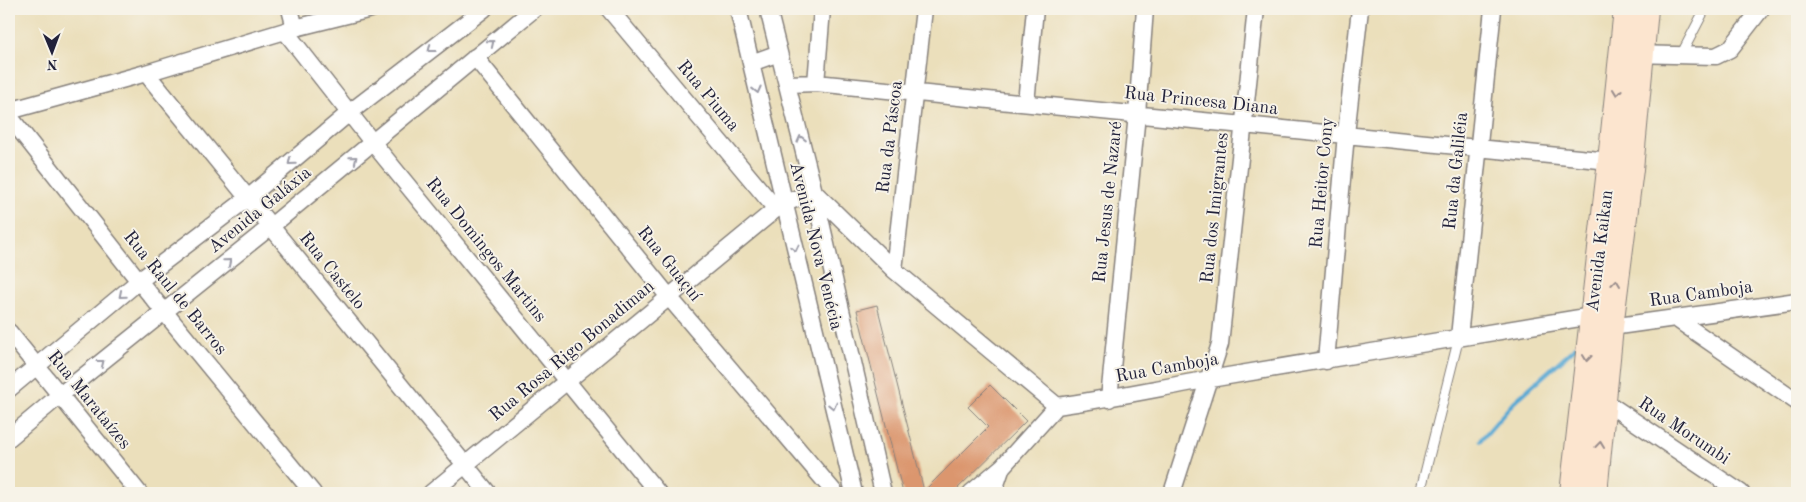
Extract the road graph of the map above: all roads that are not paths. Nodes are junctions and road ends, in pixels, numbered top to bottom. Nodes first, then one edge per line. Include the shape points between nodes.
1 (290, 9) edge
2 (371, 9) edge
3 (484, 9) edge
4 (534, 9) edge
5 (609, 9) edge
6 (738, 9) edge
7 (768, 9) edge
8 (822, 9) edge
9 (924, 9) edge
10 (1035, 9) edge
11 (1145, 9) edge
12 (1256, 9) edge
13 (1360, 9) edge
14 (1493, 9) edge
15 (1626, 9) edge
16 (1646, 9) edge
17 (1705, 9) edge
18 (1761, 9) edge
19 (290, 29) junction
20 (779, 53) junction
21 (1631, 54) junction
22 (1681, 55) junction
23 (474, 56) junction
24 (751, 63) junction
25 (146, 73) junction
26 (816, 83) junction
27 (788, 84) junction
28 (916, 92) junction
29 (1026, 103) junction
30 (9, 112) edge
31 (349, 113) junction
32 (1137, 114) junction
33 (9, 116) edge
34 (1244, 125) junction
35 (1346, 134) junction
36 (373, 143) junction
37 (1478, 148) junction
38 (1610, 161) junction
39 (814, 192) junction
40 (248, 198) junction
41 (781, 206) junction
42 (270, 227) junction
43 (894, 270) junction
44 (139, 281) junction
45 (670, 297) junction
46 (1797, 301) edge
47 (166, 312) junction
48 (1675, 318) junction
49 (1601, 321) junction
50 (9, 332) edge
51 (1459, 337) junction
52 (1326, 360) junction
53 (36, 367) junction
54 (1207, 380) junction
55 (568, 381) junction
56 (9, 389) edge
57 (59, 396) junction
58 (1109, 399) junction
59 (1604, 401) junction
60 (1797, 402) edge
61 (1056, 406) junction
62 (9, 438) edge
63 (872, 445) junction
64 (844, 452) junction
65 (466, 466) junction
66 (1002, 466) junction
67 (974, 490) edge
68 (852, 492) edge
69 (139, 493) edge
70 (313, 493) edge
71 (431, 493) edge
72 (488, 493) edge
73 (658, 493) edge
74 (835, 493) edge
75 (883, 493) edge
76 (993, 493) edge
77 (1172, 493) edge
78 (1420, 493) edge
79 (1572, 493) edge
80 (1595, 493) edge
81 (1741, 493) edge

1 - 19 street
2 - 19 street
3 -> 31 street, Avenida Galáxia
23 -> 4 street, Avenida Galáxia
5 - 41 street, Rua Piuma
6 - 24 street, Avenida Nova Venécia
7 - 20 street, Avenida Nova Venécia
8 - 26 street
9 - 28 street, Rua da Páscoa
10 - 29 street
11 - 32 street, Rua Jesus de Nazaré
12 - 34 street, Rua dos Imigrantes
13 - 35 street, Rua Heitor Cony
14 - 37 street, Rua da Galiléia
15 - 21 street, Avenida Kaikan
16 - 21 street, Avenida Kaikan
17 - 22 lane
18 - 22 street via 1730,49 1716,56
19 - 25 street
19 - 31 street, Rua Domingos Martins
20 - 24 street
20 - 27 street, Avenida Nova Venécia
21 - 22 street
21 -> 38 street, Avenida Kaikan
49 -> 21 street, Avenida Kaikan via 1631,169
23 - 36 street, Avenida Galáxia
23 - 45 street, Rua Guaçuí
24 -> 41 street, Avenida Nova Venécia
25 - 30 street
25 - 40 street, Rua Castelo
26 - 27 street, Rua Princesa Diana
26 - 28 street, Rua Princesa Diana
39 -> 27 street, Avenida Nova Venécia
28 - 29 street, Rua Princesa Diana
28 - 43 street, Rua da Páscoa
29 - 32 street, Rua Princesa Diana
31 - 36 street, Rua Domingos Martins
31 -> 40 street, Avenida Galáxia
32 - 34 street, Rua Princesa Diana
32 - 58 street, Rua Jesus de Nazaré
33 - 44 street, Rua Raul de Barros
34 - 35 street, Rua Princesa Diana
34 - 54 street, Rua dos Imigrantes via 1220,344
35 - 37 street, Rua Princesa Diana
35 - 52 street, Rua Heitor Cony
42 -> 36 street, Avenida Galáxia
36 - 55 street, Rua Domingos Martins
37 - 38 street, Rua Princesa Diana
37 - 51 street, Rua da Galiléia
38 - 49 street, Avenida Kaikan
39 - 41 street, Rua Rosa Rigo Bonadiman
39 - 43 street
39 - 63 street, Avenida Nova Venécia
40 - 42 street, Rua Castelo
40 - 44 street, Avenida Galáxia
41 - 45 street, Rua Rosa Rigo Bonadiman
41 -> 64 street, Avenida Nova Venécia
47 -> 42 street, Avenida Galáxia
42 - 65 street, Rua Castelo
43 - 61 street
44 - 47 street, Rua Raul de Barros
44 -> 53 street, Avenida Galáxia
45 - 55 street, Rua Rosa Rigo Bonadiman
45 - 74 street, Rua Guaçuí
46 - 48 street, Rua Camboja
57 -> 47 street, Avenida Galáxia
47 - 70 street, Rua Raul de Barros
48 - 49 street, Rua Camboja
48 - 60 street
49 - 51 street, Rua Camboja
49 - 59 street, Avenida Kaikan
49 -> 79 street, Avenida Kaikan
50 - 53 street, Rua Marataízes
51 - 52 street, Rua Camboja
51 - 78 lane
52 - 54 street, Rua Camboja
53 - 56 street, Avenida Galáxia
53 - 57 street, Rua Marataízes
54 - 58 street, Rua Camboja
54 - 77 street, Rua dos Imigrantes
55 - 65 street, Rua Rosa Rigo Bonadiman
55 - 73 street, Rua Domingos Martins
57 - 62 street, Avenida Galáxia
57 - 69 street, Rua Marataízes
58 - 61 street, Rua Camboja
80 -> 59 street, Avenida Kaikan
59 - 81 street, Rua Morumbi
61 - 66 street
63 - 64 street
63 - 75 street, Avenida Nova Venécia
64 - 68 street, Avenida Nova Venécia
65 - 71 street, Rua Rosa Rigo Bonadiman
65 - 72 street, Rua Castelo
66 - 67 street
66 - 76 street
67 - 76 street

